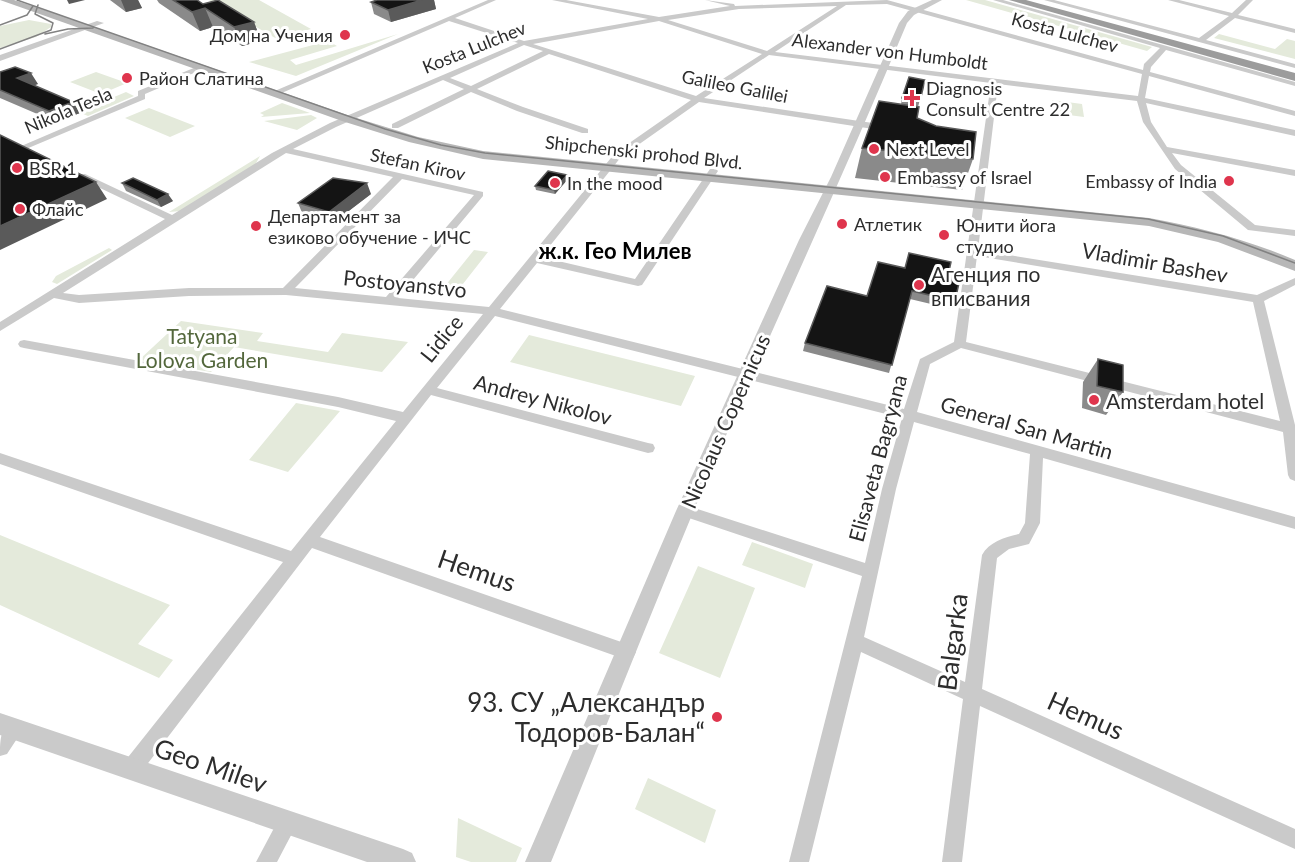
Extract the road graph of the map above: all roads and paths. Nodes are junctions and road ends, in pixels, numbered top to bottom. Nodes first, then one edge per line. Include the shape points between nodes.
1 (4, 0) edge
2 (31, 0) edge
3 (493, 0) edge
4 (555, 0) edge
5 (708, 0) edge
6 (760, 0) edge
7 (908, 0) edge
8 (934, 0) edge
9 (996, 0) edge
10 (1014, 0) edge
11 (1032, 0) edge
12 (1047, 0) edge
13 (1171, 0) edge
14 (1250, 0) edge
15 (846, 3) junction
16 (919, 4) edge
17 (766, 6) junction
18 (739, 7) junction
19 (1234, 15) junction
20 (450, 19) junction
21 (659, 19) junction
22 (1089, 20) junction
23 (95, 25) junction
24 (1295, 31) edge
25 (1200, 41) junction
26 (524, 43) junction
27 (1165, 47) junction
28 (549, 51) junction
29 (767, 52) junction
30 (0, 58) edge
31 (1295, 66) edge
32 (204, 67) junction
33 (883, 67) junction
34 (1295, 72) edge
35 (1146, 73) junction
36 (1295, 77) edge
37 (444, 78) junction
38 (995, 80) junction
39 (1295, 84) edge
40 (286, 87) junction
41 (470, 89) junction
42 (274, 93) junction
43 (697, 99) junction
44 (1141, 99) junction
45 (361, 114) junction
46 (1295, 114) edge
47 (346, 119) junction
48 (858, 124) junction
49 (395, 126) junction
50 (895, 129) edge
51 (585, 131) dead end
52 (1295, 133) edge
53 (1164, 149) junction
54 (284, 150) junction
55 (33, 152) edge
56 (611, 164) junction
57 (76, 172) edge
58 (1295, 173) edge
59 (711, 175) junction
60 (399, 177) junction
61 (831, 187) junction
62 (980, 203) junction
63 (172, 219) junction
64 (1295, 232) edge
65 (1251, 238) junction
66 (973, 252) junction
67 (1295, 257) edge
68 (534, 259) junction
69 (1295, 266) edge
70 (1295, 281) edge
71 (286, 291) junction
72 (51, 294) junction
73 (1258, 299) junction
74 (390, 300) junction
75 (491, 311) junction
76 (0, 327) edge
77 (24, 344) dead end
78 (960, 344) junction
79 (747, 373) junction
80 (428, 390) junction
81 (908, 415) junction
82 (405, 418) junction
83 (1292, 429) edge
84 (648, 448) dead end
85 (1037, 452) junction
86 (0, 458) edge
87 (1295, 475) edge
88 (685, 511) junction
89 (1295, 524) edge
90 (309, 540) junction
91 (294, 559) junction
92 (869, 571) junction
93 (855, 641) junction
94 (627, 652) junction
95 (974, 693) junction
96 (8, 726) edge
97 (0, 747) edge
98 (132, 768) junction
99 (288, 822) junction
100 (1295, 839) edge
101 (266, 862) edge
102 (403, 862) edge
103 (538, 862) edge
104 (800, 862) edge
105 (952, 862) edge

1 - 23 main road, Shipchenski prohod Blvd.
2 - 23 main road, Shipchenski prohod Blvd.
3 - 20 street
4 - 21 street, Alexander von Humboldt
5 - 18 street
6 - 17 street
7 - 16 street
8 - 16 street, Nicolaus Copernicus
9 - 27 street
10 - 22 highway
11 - 34 highway
12 - 25 street
13 - 19 street
14 - 19 street
15 - 16 street, Kosta Lulchev
15 - 17 street, Kosta Lulchev
15 - 29 street, Lidice
16 - 33 street, Nicolaus Copernicus via 906,16
16 - 35 street, Kosta Lulchev
17 - 18 street, Kosta Lulchev
18 - 21 street, Kosta Lulchev
19 - 24 street
19 - 25 street
20 - 26 street, Galileo Galilei
20 - 40 street
21 - 26 street, Kosta Lulchev
21 - 29 street, Alexander von Humboldt
22 - 27 highway
22 - 36 highway
23 - 30 street
23 - 32 main road, Shipchenski prohod Blvd.
23 - 40 main road, Shipchenski prohod Blvd.
25 - 31 street
26 - 28 street, Galileo Galilei
26 - 37 street, Kosta Lulchev
27 - 35 street via 1149,62
27 - 39 street
28 - 41 street
28 - 43 street, Galileo Galilei
29 - 33 street, Alexander von Humboldt
29 - 43 street, Lidice
32 - 42 main road, Shipchenski prohod Blvd.
32 - 55 street via 23,147
33 - 38 street, Alexander von Humboldt
33 - 48 street, Nicolaus Copernicus
35 - 44 street
35 - 46 street, Kosta Lulchev
37 - 41 street
37 - 45 street, Kosta Lulchev
38 - 44 street, Alexander von Humboldt
38 - 62 street via 981,142
40 - 42 street
40 - 45 main road, Shipchenski prohod Blvd.
41 - 49 street
41 - 51 street
42 - 47 main road, Shipchenski prohod Blvd.
43 - 48 street, Galileo Galilei
43 - 56 street, Lidice via 639,138
44 - 52 street, Alexander von Humboldt
44 - 53 street via 1148,122
45 - 47 street, Kosta Lulchev
45 - 49 main road, Shipchenski prohod Blvd.
47 - 54 street, Kosta Lulchev
47 - 56 main road, Shipchenski prohod Blvd. via 437,147 483,155
48 - 50 street, Galileo Galilei
48 - 61 street, Nicolaus Copernicus
49 - 56 main road, Shipchenski prohod Blvd. via 445,141
53 - 58 street
53 - 65 street
54 - 60 street, Stefan Kirov
54 - 63 street, Kosta Lulchev
56 - 59 main road, Shipchenski prohod Blvd.
56 - 68 street, Lidice
57 - 63 street
59 - 61 main road, Shipchenski prohod Blvd.
59 - 68 street via 638,283
60 - 71 street
60 - 74 street, Stefan Kirov via 480,194
61 - 62 main road, Shipchenski prohod Blvd.
61 - 79 street, Nicolaus Copernicus
62 - 65 main road, Shipchenski prohod Blvd.
62 - 66 street
63 - 72 street, Kosta Lulchev
64 - 65 street
65 - 67 main road, Shipchenski prohod Blvd.
65 - 69 main road, Shipchenski prohod Blvd.
66 - 73 street, Vladimir Bashev
66 - 78 street
68 - 75 street, Lidice
70 - 73 street
71 - 72 street, Postoyanstvo via 80,298
71 - 74 street, Postoyanstvo
72 - 76 street, Kosta Lulchev
73 - 83 street
74 - 75 street, Postoyanstvo
75 - 79 street, Postoyanstvo
75 - 80 street, Lidice
77 - 82 street
78 - 81 street, Elisaveta Bagryana via 924,362
78 - 83 street
79 - 81 street, General San Martin
79 - 88 street, Nicolaus Copernicus
80 - 82 street, Lidice
80 - 84 street, Andrey Nikolov
81 - 85 street, General San Martin
81 - 92 street, Elisaveta Bagryana
82 - 90 street, Lidice
83 - 87 street
85 - 89 street, General San Martin
85 - 95 street, Balgarka via 1032,523 1024,539 1005,544 990,555
86 - 91 street
88 - 92 street
88 - 94 street, Nicolaus Copernicus
90 - 91 street, Lidice
90 - 94 street, Hemus
91 - 98 street, Lidice
92 - 93 street, Elisaveta Bagryana
93 - 95 street, Hemus
93 - 104 street, Elisaveta Bagryana
94 - 103 street, Nicolaus Copernicus
95 - 100 street, Hemus
95 - 105 street, Balgarka
96 - 97 street
96 - 98 street, Geo Milev
98 - 99 street, Geo Milev
99 - 101 street
99 - 102 street, Geo Milev

